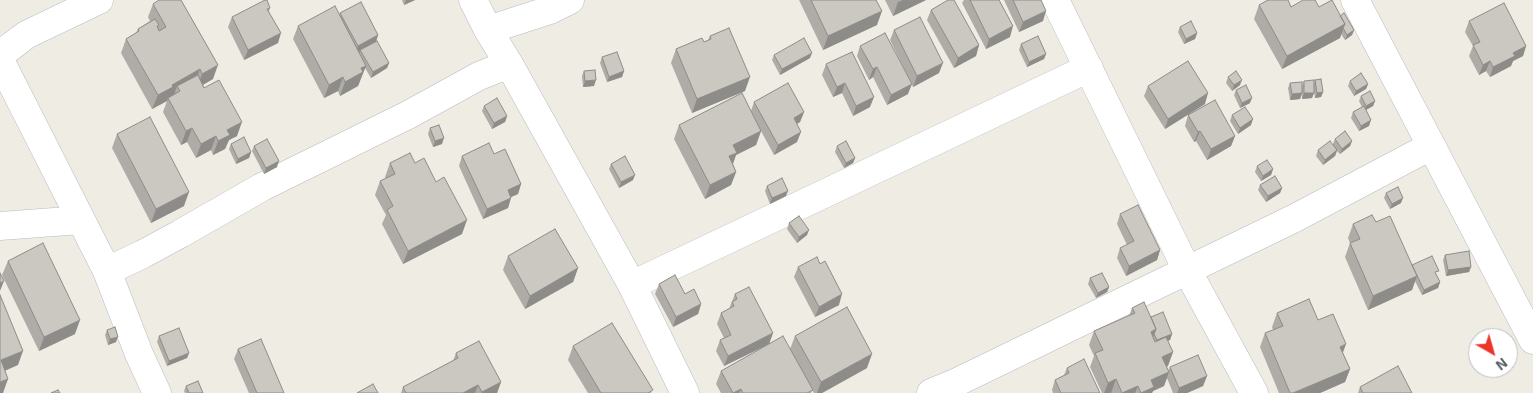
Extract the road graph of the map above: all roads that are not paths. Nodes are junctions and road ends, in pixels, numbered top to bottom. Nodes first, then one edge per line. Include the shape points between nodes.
1 (99, 0) edge
2 (473, 0) edge
3 (570, 0) edge
4 (1055, 0) edge
5 (1355, 0) edge
6 (488, 30) junction
7 (0, 55) edge
8 (0, 60) edge
9 (510, 64) junction
10 (1089, 68) junction
11 (1431, 146) junction
12 (81, 220) junction
13 (0, 226) edge
14 (1187, 270) junction
15 (106, 271) junction
16 (632, 285) junction
17 (1533, 340) edge
18 (947, 390) edge
19 (157, 393) edge
20 (686, 393) edge
21 (1254, 393) edge

1 - 7 street via 26,35
2 - 6 street
3 - 6 street via 550,10
4 - 10 street
5 - 11 street
6 - 9 street
8 - 12 street
9 - 15 street via 479,76 262,187 173,238
9 - 16 street
10 - 14 street
10 - 16 street
11 - 14 street via 1295,218
11 - 17 street
12 - 13 street
12 - 15 street
14 - 18 street
14 - 21 street
15 - 19 street
16 - 20 street

